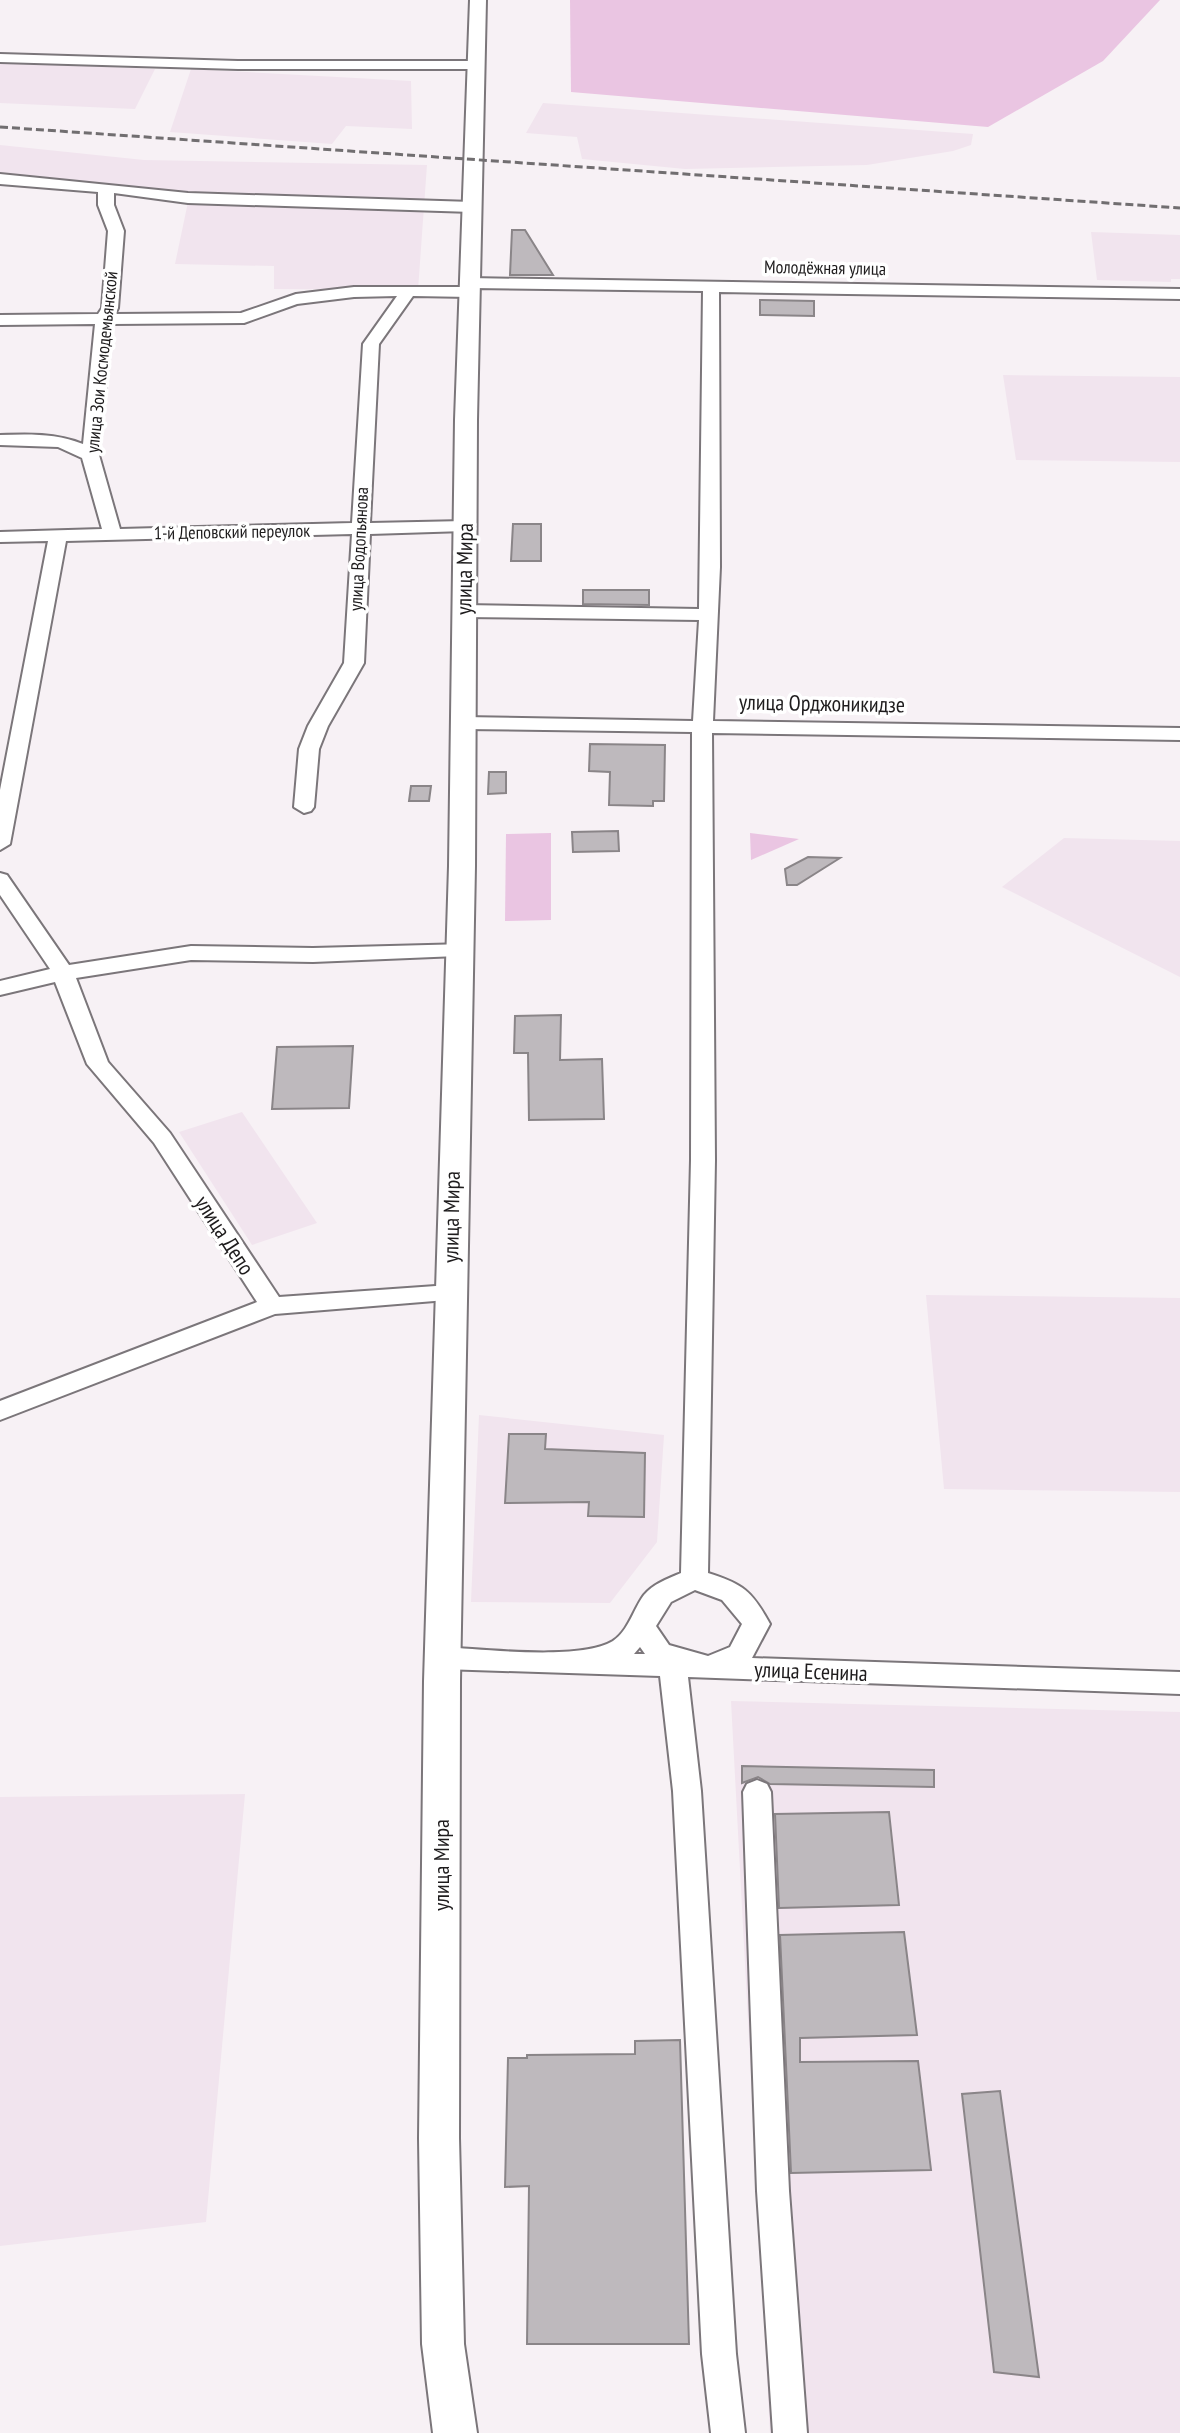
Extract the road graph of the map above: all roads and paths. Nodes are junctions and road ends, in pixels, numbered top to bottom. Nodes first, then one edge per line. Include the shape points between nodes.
1 (478, 0) edge
2 (0, 58) edge
3 (476, 65) junction
4 (0, 179) edge
5 (106, 188) junction
6 (472, 207) junction
7 (711, 286) junction
8 (470, 287) junction
9 (408, 292) junction
10 (1180, 294) edge
11 (104, 319) junction
12 (0, 320) edge
13 (0, 440) edge
14 (90, 455) junction
15 (465, 526) junction
16 (360, 527) junction
17 (112, 534) junction
18 (58, 536) junction
19 (0, 537) edge
20 (464, 611) junction
21 (709, 615) junction
22 (463, 723) junction
23 (704, 725) junction
24 (1180, 734) edge
25 (304, 807) dead end
26 (0, 844) edge
27 (0, 879) edge
28 (458, 949) junction
29 (63, 973) junction
30 (0, 988) edge
31 (450, 1293) junction
32 (272, 1306) junction
33 (0, 1411) edge
34 (694, 1579) junction
35 (756, 1624) junction
36 (642, 1627) junction
37 (442, 1658) junction
38 (580, 1663) junction
39 (688, 1668) junction
40 (783, 1670) junction
41 (1180, 1683) edge
42 (757, 1792) dead end
43 (455, 2433) edge
44 (728, 2433) edge
45 (790, 2433) edge

1 - 3 main road, улица Мира
2 - 3 street
3 - 6 main road, улица Мира
4 - 5 street
5 - 6 street via 188,198
5 - 11 street, улица Зои Космодемьянской via 116,231 110,308
6 - 8 main road, улица Мира
7 - 8 street, Молодёжная улица
7 - 10 street, Молодёжная улица
7 - 21 street
8 - 9 street, Молодёжная улица
8 - 15 main road, улица Мира
9 - 11 street, Молодёжная улица via 337,293 261,308 244,318
9 - 16 street, улица Водопьянова via 371,344
11 - 12 street, Молодёжная улица
11 - 14 street, улица Зои Космодемьянской
13 - 14 street via 60,441
14 - 17 street, улица Зои Космодемьянской
15 - 16 street, 1-й Деповский переулок
15 - 20 main road, улица Мира
16 - 17 street, 1-й Деповский переулок
16 - 25 street, улица Водопьянова via 354,663 309,749
17 - 18 street, 1-й Деповский переулок
18 - 19 street, 1-й Деповский переулок
18 - 26 street
20 - 21 street
20 - 22 main road, улица Мира
21 - 23 street
22 - 23 street, улица Орджоникидзе
22 - 28 main road, улица Мира
23 - 24 street, улица Орджоникидзе
23 - 34 street via 703,1160
27 - 29 street
28 - 29 street via 191,953
28 - 31 main road, улица Мира
29 - 30 street
29 - 32 street, улица Депо via 98,1064 162,1138
31 - 32 street
31 - 37 main road, улица Мира
32 - 33 street
34 - 35 street via 738,1594
34 - 36 street via 661,1592
35 - 39 street via 740,1655
35 - 40 street via 763,1651
36 - 38 street via 623,1648
36 - 39 street via 659,1653
37 - 38 street, улица Есенина
37 - 43 main road, улица Мира via 440,2180 443,2344
38 - 39 street, улица Есенина
39 - 40 street, улица Есенина
39 - 44 street via 687,1791
40 - 41 street, улица Есенина
42 - 45 street via 773,2191

